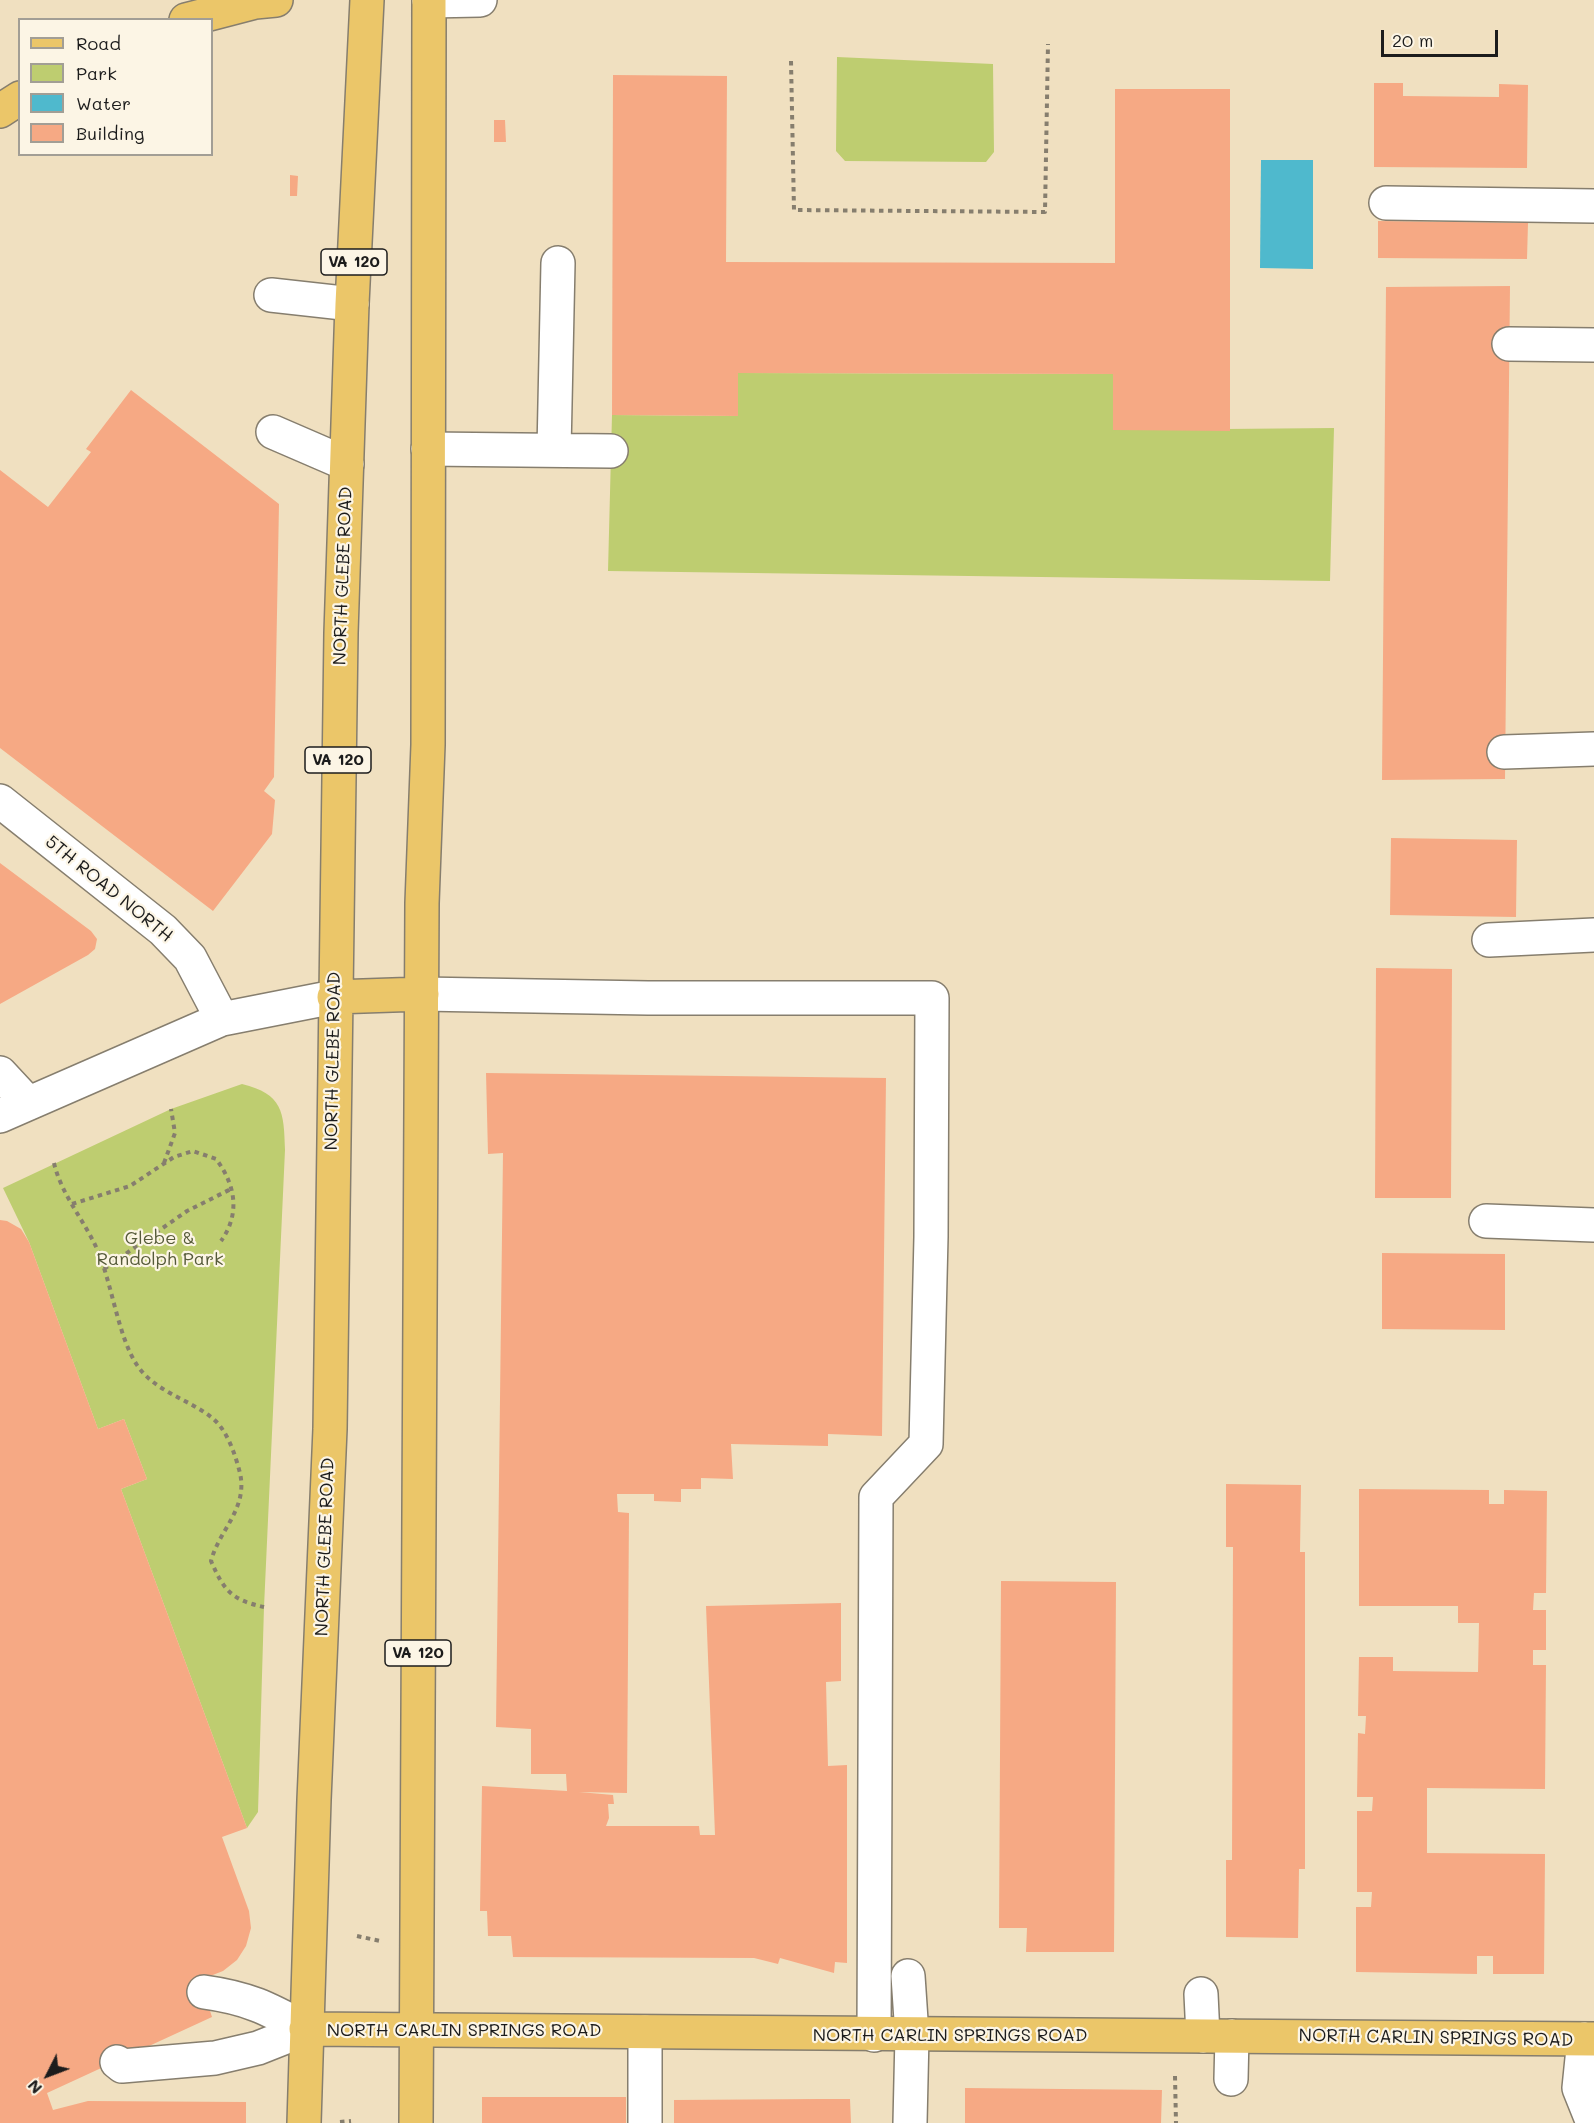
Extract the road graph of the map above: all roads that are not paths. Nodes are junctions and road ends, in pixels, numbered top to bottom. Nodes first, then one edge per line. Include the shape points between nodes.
1 (276, 0) edge
2 (368, 0) edge
3 (425, 0) edge
4 (480, 0) edge
5 (194, 18) edge
6 (18, 99) edge
7 (0, 111) edge
8 (1386, 203) dead end
9 (1594, 206) edge
10 (558, 263) dead end
11 (271, 295) dead end
12 (352, 304) junction
13 (1509, 344) dead end
14 (1594, 345) edge
15 (273, 432) dead end
16 (428, 449) junction
17 (554, 450) junction
18 (611, 450) dead end
19 (347, 464) junction
20 (1594, 749) edge
21 (1504, 752) dead end
22 (0, 801) edge
23 (1594, 935) edge
24 (1489, 940) dead end
25 (422, 993) junction
26 (334, 997) junction
27 (222, 1019) junction
28 (0, 1073) edge
29 (13, 1109) edge
30 (1486, 1221) dead end
31 (1594, 1225) edge
32 (908, 1976) dead end
33 (204, 1992) dead end
34 (1201, 1994) dead end
35 (417, 2028) junction
36 (306, 2029) junction
37 (645, 2031) junction
38 (874, 2035) junction
39 (912, 2036) junction
40 (1217, 2036) junction
41 (1589, 2039) edge
42 (117, 2062) dead end
43 (1231, 2079) dead end
44 (304, 2123) edge
45 (416, 2123) edge
46 (645, 2123) edge
47 (910, 2123) edge
48 (1593, 2123) edge

1 - 5 main road
2 - 12 main road, NORTH GLEBE ROAD / VA 120
3 - 4 street
3 - 16 main road, VA 120
6 - 7 main road
8 - 9 street
10 - 17 street
11 - 12 street
12 - 19 main road, NORTH GLEBE ROAD / VA 120
13 - 14 street
15 - 19 street
16 - 17 street
16 - 25 main road, VA 120 via 428,745
17 - 18 street
19 - 26 main road, NORTH GLEBE ROAD / VA 120
20 - 21 street
22 - 27 street, 5TH ROAD NORTH via 163,930 190,958
23 - 24 street
25 - 26 main road
25 - 35 main road, VA 120
25 - 38 street via 932,998 926,1444 876,1497
26 - 27 street
26 - 36 main road, NORTH GLEBE ROAD / VA 120 via 330,1429
27 - 29 street
28 - 29 street
30 - 31 street
32 - 39 street
33 - 36 street via 259,2003
34 - 40 street
35 - 36 main road, NORTH CARLIN SPRINGS ROAD
35 - 37 main road, NORTH CARLIN SPRINGS ROAD
35 - 45 main road, VA 120
36 - 42 street via 258,2048 215,2058 122,2066
36 - 44 main road, NORTH GLEBE ROAD / VA 120
37 - 38 main road, NORTH CARLIN SPRINGS ROAD
37 - 46 street
38 - 39 main road, NORTH CARLIN SPRINGS ROAD
39 - 40 main road, NORTH CARLIN SPRINGS ROAD
39 - 47 street
40 - 41 main road, NORTH CARLIN SPRINGS ROAD
40 - 43 street
41 - 48 street via 1579,2088

